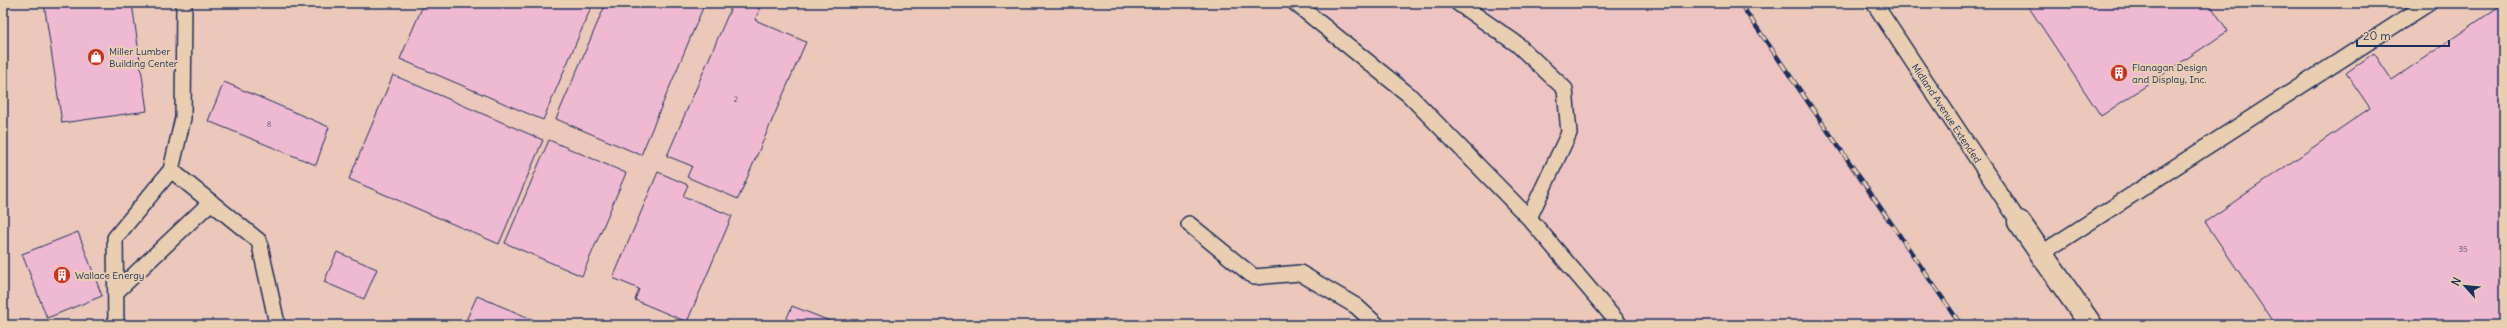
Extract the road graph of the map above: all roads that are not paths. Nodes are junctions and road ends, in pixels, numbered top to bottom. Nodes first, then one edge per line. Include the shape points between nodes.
1 (184, 3) edge
2 (1295, 3) edge
3 (1458, 3) edge
4 (1874, 3) edge
5 (2429, 3) edge
6 (171, 170) junction
7 (211, 202) junction
8 (1529, 218) junction
9 (2019, 222) joint
10 (1189, 224) dead end
11 (2042, 253) junction
12 (116, 292) junction
13 (116, 325) edge
14 (274, 325) edge
15 (1376, 325) edge
16 (1620, 325) edge
17 (2091, 325) edge

1 - 6 lane via 183,118
2 - 8 lane via 1409,95
3 - 8 lane via 1517,44 1565,89 1569,133
4 - 9 lane, Midland Avenue Extended
5 - 11 lane
6 - 7 lane
6 - 12 lane via 115,238
7 - 12 lane
7 - 14 lane via 259,241 276,319
8 - 16 lane
9 - 11 street
10 - 15 lane via 1254,277 1300,273 1356,306
11 - 17 street
12 - 13 lane

